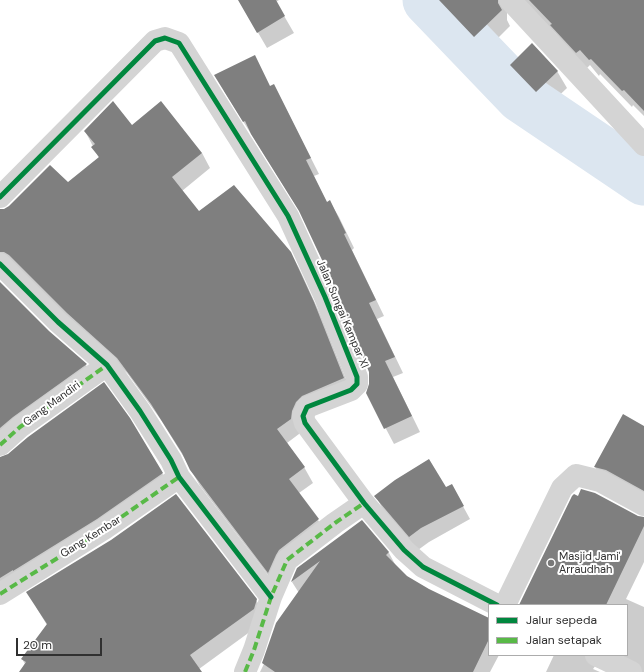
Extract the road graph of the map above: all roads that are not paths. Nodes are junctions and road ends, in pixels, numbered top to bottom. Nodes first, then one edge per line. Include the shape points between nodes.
1 (510, 0) edge
2 (644, 145) edge
3 (0, 197) edge
4 (0, 264) edge
5 (107, 365) junction
6 (0, 445) edge
7 (179, 477) junction
8 (364, 503) junction
9 (644, 505) edge
10 (0, 594) edge
11 (271, 597) junction
12 (495, 604) edge
13 (505, 604) edge
14 (598, 656) edge
15 (245, 672) edge
16 (631, 672) edge

1 - 2 street
3 - 8 street, Jalan Sungai Kampar XI via 155,41 165,38 178,43 288,216 358,377 357,384 352,390 307,407 303,416 305,424
4 - 5 street via 58,322
5 - 6 street, Gang Mandiri via 20,426
5 - 7 street via 140,410
7 - 10 street, Gang Kembar via 104,529
7 - 11 street
8 - 11 street via 287,560
8 - 12 street, Jalan Sungai Kampar XI via 404,550 424,566
9 - 13 street via 600,481 576,475 562,488
11 - 15 street
14 - 16 street

